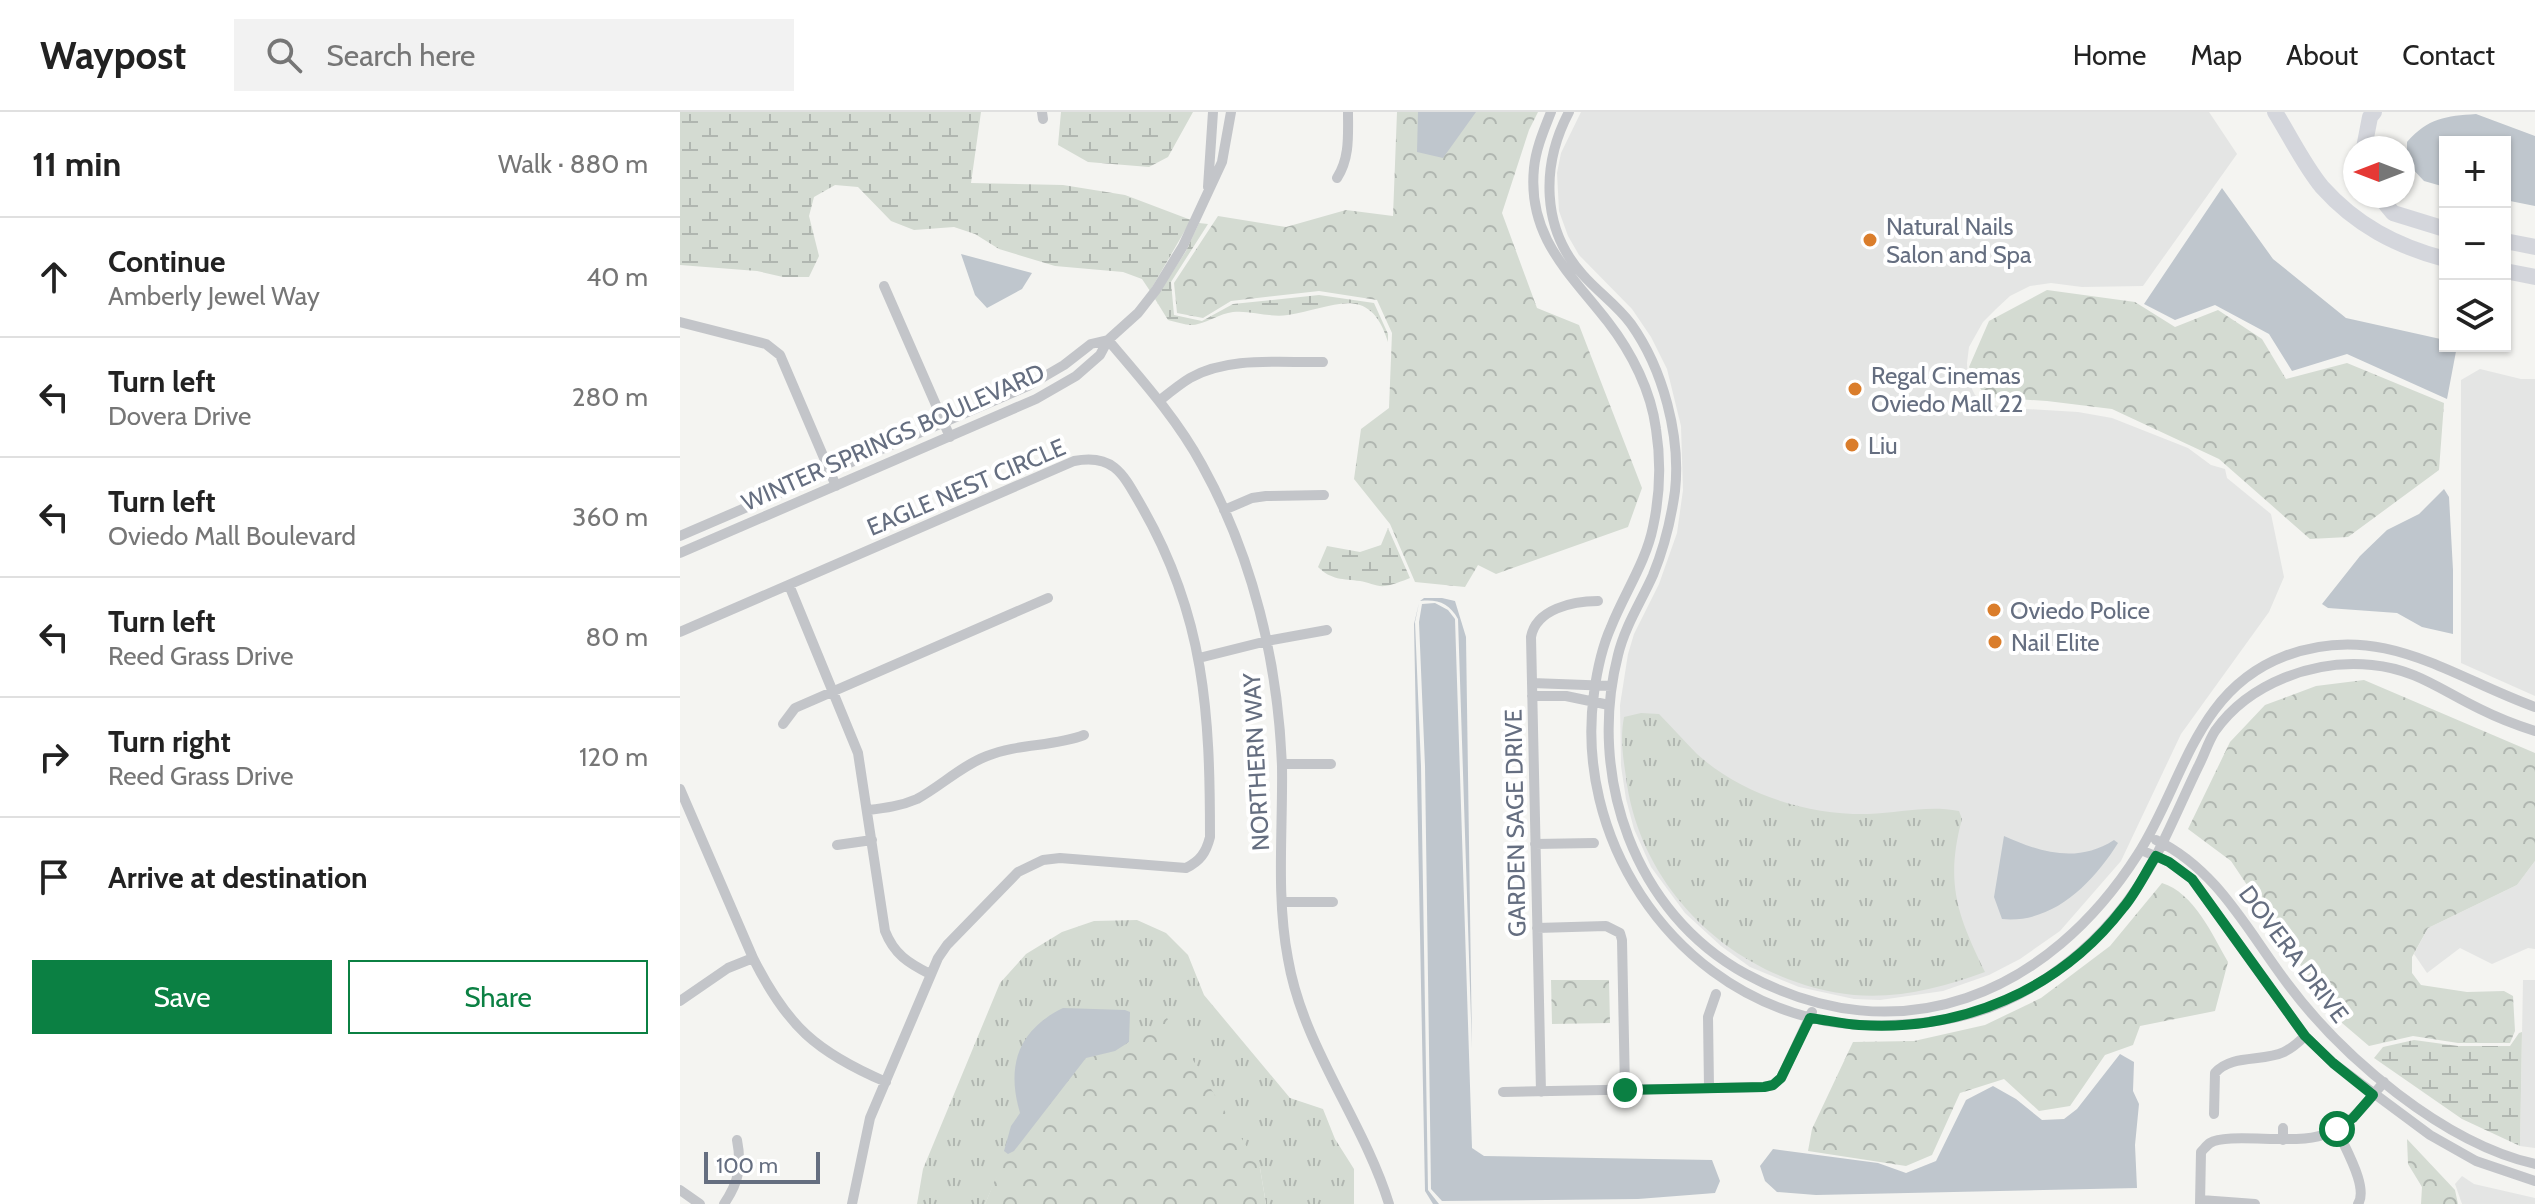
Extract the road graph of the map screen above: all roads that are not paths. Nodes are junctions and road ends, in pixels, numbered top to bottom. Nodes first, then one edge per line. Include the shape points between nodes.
1 (1213, 112) edge
2 (1231, 112) edge
3 (1348, 112) edge
4 (1551, 112) edge
5 (1569, 112) edge
6 (2275, 112) edge
7 (2374, 112) edge
8 (2366, 136) edge
9 (1337, 178) dead end
10 (1208, 189) junction
11 (2389, 208) edge
12 (2439, 227) edge
13 (2511, 242) edge
14 (2535, 247) edge
15 (2439, 257) edge
16 (2511, 272) edge
17 (2535, 277) edge
18 (884, 286) dead end
19 (680, 322) edge
20 (1108, 340) junction
21 (1323, 362) dead end
22 (1159, 401) junction
23 (944, 423) junction
24 (950, 437) junction
25 (829, 471) junction
26 (836, 486) junction
27 (1324, 495) dead end
28 (1224, 510) junction
29 (680, 536) edge
30 (680, 553) edge
31 (789, 585) junction
32 (1048, 598) dead end
33 (1598, 601) dead end
34 (1327, 630) dead end
35 (680, 632) edge
36 (1267, 641) junction
37 (2289, 654) junction
38 (1199, 658) junction
39 (2268, 664) junction
40 (2296, 673) junction
41 (2279, 679) junction
42 (1532, 683) junction
43 (1567, 684) junction
44 (1612, 686) junction
45 (1595, 687) junction
46 (834, 692) junction
47 (1532, 696) junction
48 (1566, 696) junction
49 (1593, 701) junction
50 (1609, 705) junction
51 (2535, 707) edge
52 (783, 724) dead end
53 (2535, 731) edge
54 (1084, 735) dead end
55 (1282, 764) junction
56 (1331, 764) dead end
57 (680, 789) edge
58 (868, 810) junction
59 (2148, 836) junction
60 (872, 840) junction
61 (2162, 842) junction
62 (1594, 843) dead end
63 (1535, 844) junction
64 (837, 845) dead end
65 (2141, 850) junction
66 (2156, 856) junction
67 (1282, 902) junction
68 (1333, 902) dead end
69 (1537, 928) junction
70 (753, 958) junction
71 (930, 974) junction
72 (1716, 994) dead end
73 (680, 1001) edge
74 (1816, 1004) junction
75 (1810, 1018) junction
76 (2305, 1036) junction
77 (886, 1082) junction
78 (2384, 1082) junction
79 (1709, 1088) junction
80 (1625, 1090) junction
81 (1503, 1092) dead end
82 (1541, 1092) junction
83 (2373, 1095) junction
84 (2214, 1114) dead end
85 (2283, 1128) dead end
86 (2337, 1129) junction
87 (737, 1140) dead end
88 (2283, 1140) junction
89 (2535, 1164) edge
90 (2535, 1181) edge
91 (680, 1190) edge
92 (2200, 1202) edge
93 (700, 1204) edge
94 (724, 1204) edge
95 (852, 1204) edge
96 (1389, 1204) edge
97 (2255, 1204) edge
98 (2358, 1204) edge

1 - 10 street, WINTER SPRINGS BOULEVARD
2 - 10 street, WINTER SPRINGS BOULEVARD via 1222,162
3 - 9 street via 1347,156
4 - 45 street via 1533,170 1542,233 1552,254 1628,351 1654,412 1659,446 1653,530 1609,629
5 - 44 street via 1548,177 1558,231 1582,274 1635,329 1658,379 1674,443 1671,520 1650,581 1628,623
6 - 15 highway via 2321,185 2355,219 2409,249
7 - 8 highway
10 - 20 street, WINTER SPRINGS BOULEVARD via 1166,274 1138,313
11 - 12 highway
13 - 14 highway
16 - 17 highway
18 - 23 street
19 - 25 street via 766,344 780,355
20 - 22 street, NORTHERN WAY
20 - 23 street, WINTER SPRINGS BOULEVARD via 1091,344 1028,386
20 - 24 street, WINTER SPRINGS BOULEVARD via 1076,376
21 - 22 street via 1213,368
22 - 28 street, NORTHERN WAY via 1202,464
23 - 24 street
23 - 25 street, WINTER SPRINGS BOULEVARD
24 - 26 street, WINTER SPRINGS BOULEVARD
25 - 26 street
25 - 29 street, WINTER SPRINGS BOULEVARD
26 - 30 street, WINTER SPRINGS BOULEVARD
27 - 28 street via 1252,498
28 - 36 street, NORTHERN WAY via 1252,582
31 - 35 street, EAGLE NEST CIRCLE
31 - 38 street, EAGLE NEST CIRCLE via 1074,461 1097,459 1125,478 1152,525
31 - 46 street
32 - 46 street
33 - 42 street, GARDEN SAGE DRIVE via 1573,603 1540,617 1531,637
34 - 36 street
36 - 38 street
36 - 55 street, NORTHERN WAY
37 - 39 street
37 - 40 street
37 - 51 street via 2378,645 2429,660
38 - 71 street, EAGLE NEST CIRCLE via 1210,756 1210,837 1202,857 1186,868 1060,858 1031,864 947,945
39 - 41 street
39 - 59 street via 2212,711
40 - 41 street
40 - 53 street via 2339,665 2396,669
41 - 61 street via 2247,699 2216,731
42 - 43 street
42 - 47 street, GARDEN SAGE DRIVE
43 - 45 street
43 - 48 street
44 - 45 street
44 - 50 street
45 - 49 street
46 - 52 street via 795,708
46 - 58 street via 858,753
47 - 48 street
47 - 63 street, GARDEN SAGE DRIVE
48 - 49 street
49 - 50 street
49 - 75 street via 1598,793 1608,832 1640,896 1710,970 1765,1002
50 - 74 street via 1609,770 1620,816 1634,856 1659,894 1709,950 1780,992
54 - 58 street via 1065,743 1025,744 994,753 918,798
55 - 56 street
55 - 67 street, NORTHERN WAY
57 - 70 street
58 - 60 street
59 - 61 street, DOVERA DRIVE
59 - 65 street
60 - 64 street
60 - 71 street via 890,945
61 - 66 street
61 - 78 street, DOVERA DRIVE via 2200,868 2315,1021
62 - 63 street
63 - 69 street, GARDEN SAGE DRIVE
65 - 66 street, DOVERA DRIVE
65 - 74 street via 2103,904 2073,934 2002,983 1956,1002 1914,1010 1844,1010
66 - 75 street via 2124,908 2088,947 2012,998 1941,1021 1858,1025
66 - 76 street, DOVERA DRIVE via 2192,879
67 - 68 street
67 - 96 street, NORTHERN WAY via 1297,997
69 - 80 street via 1606,926 1620,933
69 - 82 street, GARDEN SAGE DRIVE
70 - 73 street via 728,968
70 - 77 street via 786,1013 809,1037 829,1054
71 - 77 street, EAGLE NEST CIRCLE
72 - 79 street via 1708,1017
74 - 75 street
75 - 79 street via 1787,1068 1773,1085
76 - 83 street, DOVERA DRIVE
76 - 84 street via 2282,1053 2219,1068
77 - 95 street, EAGLE NEST CIRCLE via 870,1118
78 - 83 street
78 - 89 street, DOVERA DRIVE via 2473,1142
79 - 80 street
80 - 82 street
81 - 82 street
83 - 86 street
83 - 90 street, DOVERA DRIVE via 2476,1161
85 - 88 street
86 - 88 street
86 - 98 street via 2362,1188
87 - 94 street via 739,1177
88 - 92 street via 2211,1142 2201,1152
91 - 93 street
92 - 97 street

